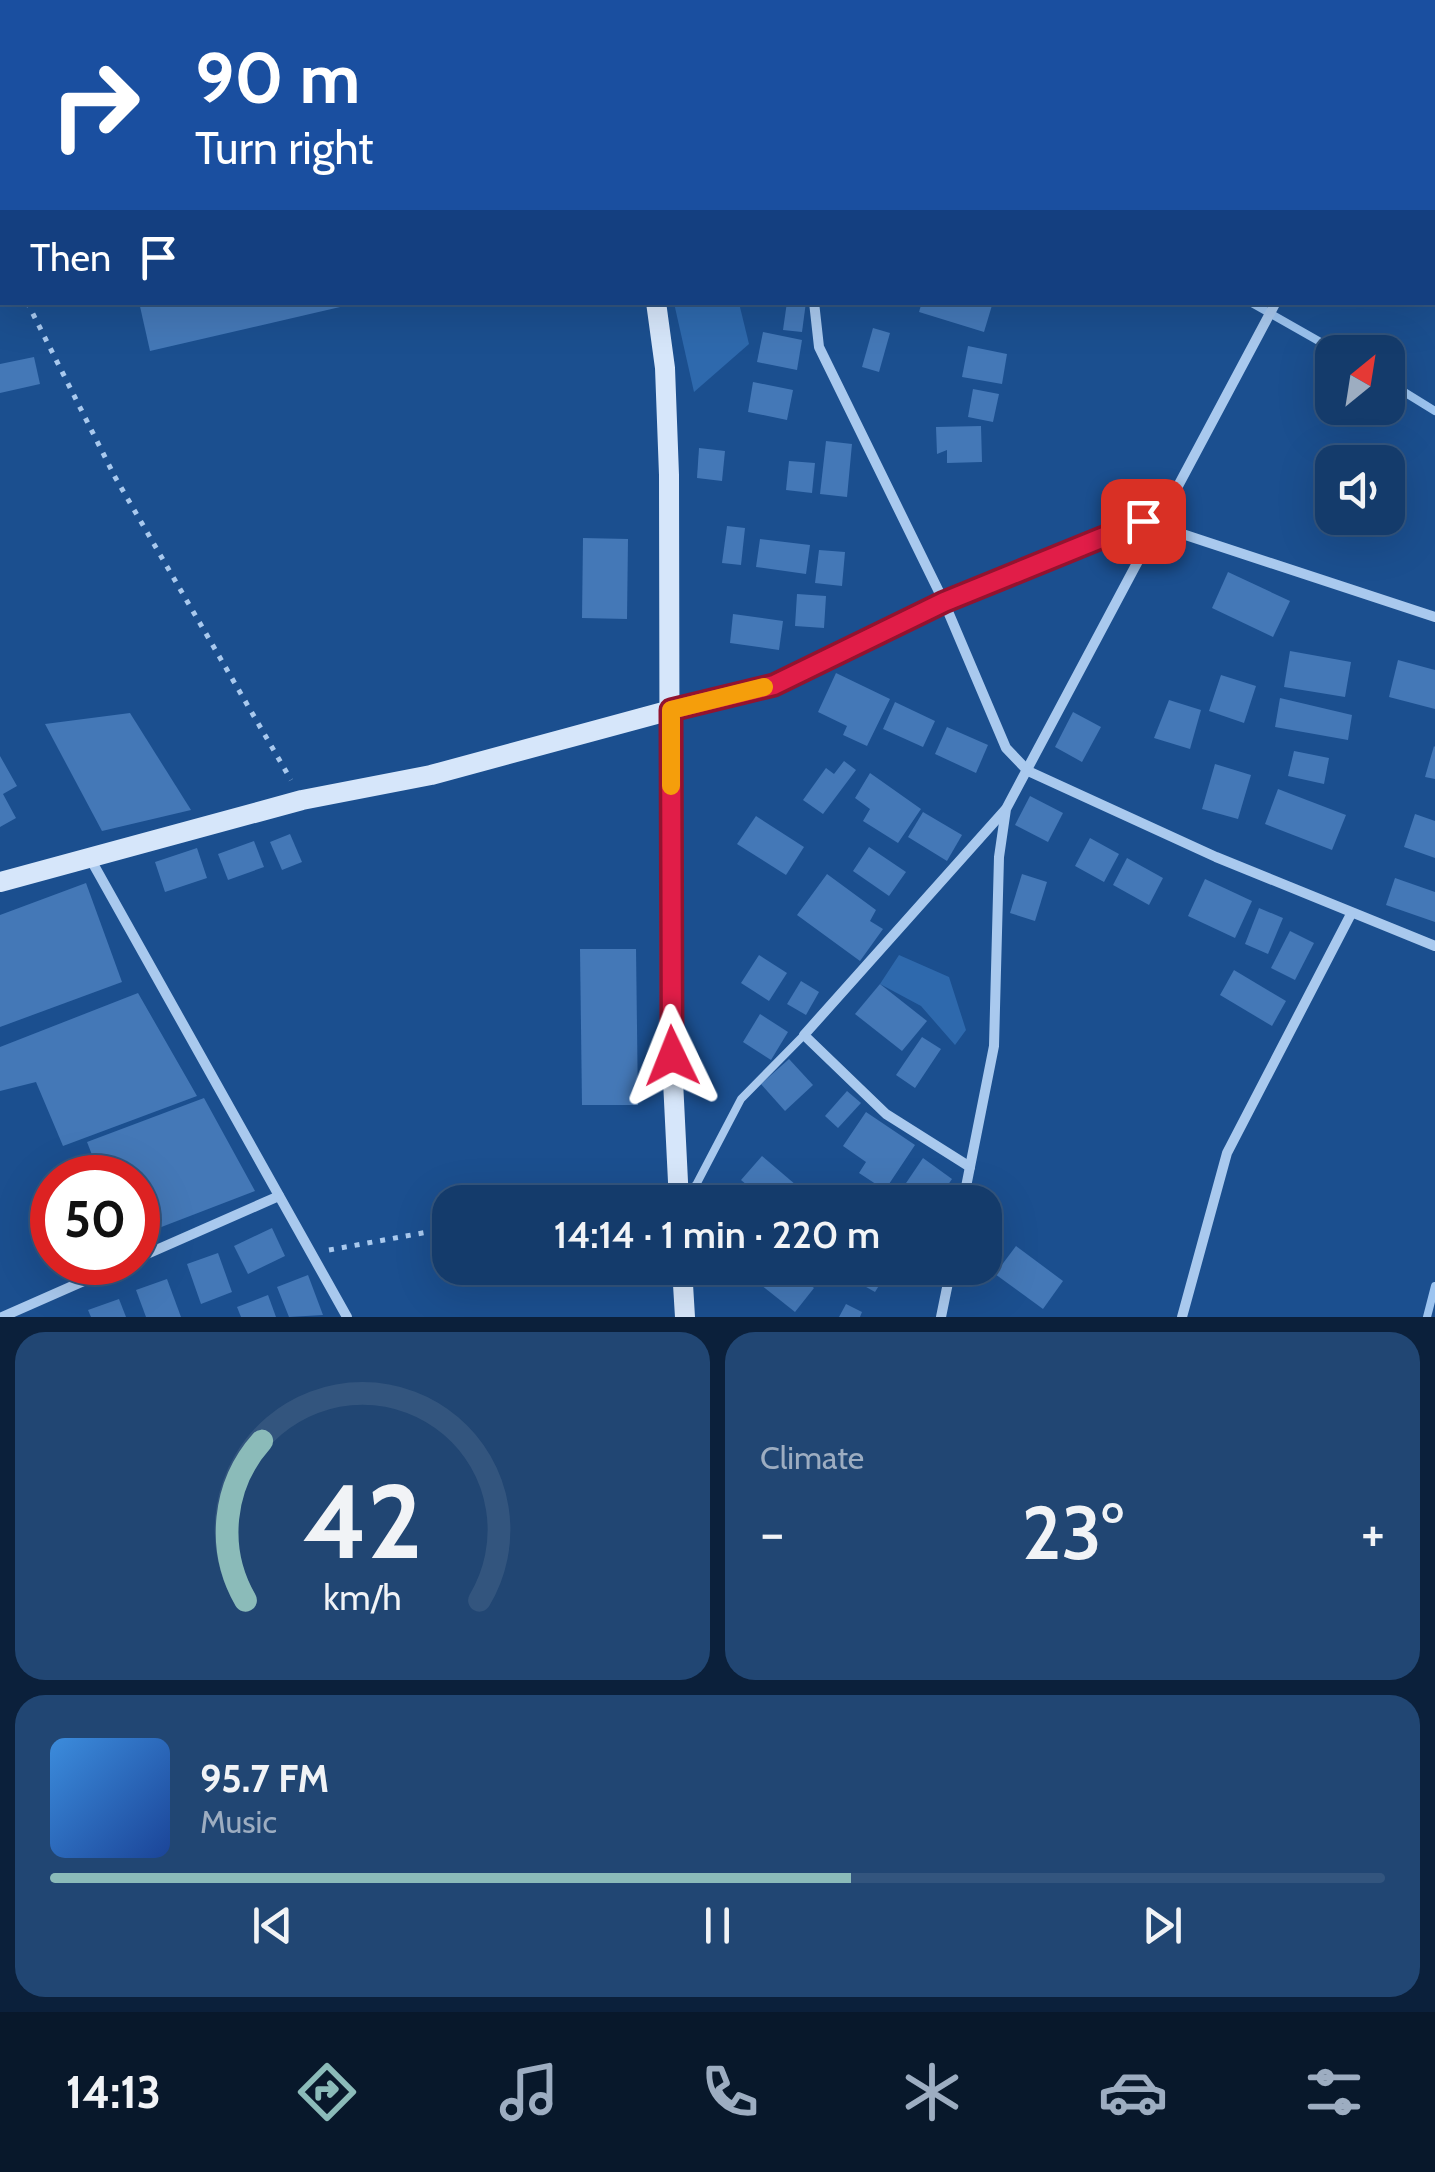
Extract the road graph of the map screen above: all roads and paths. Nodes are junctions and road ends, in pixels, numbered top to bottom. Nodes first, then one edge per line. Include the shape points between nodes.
1 (29, 305) edge
2 (656, 305) edge
3 (814, 305) edge
4 (1274, 305) edge
5 (1158, 525) junction
6 (944, 602) junction
7 (1435, 617) edge
8 (671, 710) junction
9 (1028, 772) junction
10 (302, 800) junction
11 (1006, 809) junction
12 (91, 860) junction
13 (0, 882) edge
14 (1351, 914) junction
15 (1435, 946) edge
16 (804, 1035) junction
17 (970, 1167) junction
18 (678, 1185) edge
19 (696, 1185) edge
20 (967, 1185) edge
21 (279, 1196) junction
22 (432, 1231) edge
23 (160, 1248) edge
24 (311, 1253) junction
25 (75, 1285) edge
26 (683, 1285) edge
27 (947, 1285) edge
28 (2, 1317) edge
29 (346, 1317) edge
30 (685, 1317) edge
31 (941, 1317) edge
32 (1182, 1317) edge

1 - 10 path via 115,477
2 - 8 main road via 666,368
3 - 6 street via 819,346
4 - 5 street
5 - 6 street via 1143,521
5 - 7 street
5 - 9 street
6 - 8 street via 774,685
6 - 9 street via 1006,748
8 - 10 main road via 431,775
8 - 18 main road via 670,1020
9 - 11 street
9 - 14 street
10 - 12 main road
11 - 16 street
11 - 17 street via 998,856 994,1046
12 - 13 main road
12 - 21 street
14 - 15 street
14 - 32 street via 1227,1153
16 - 17 street via 886,1114
16 - 19 lane via 741,1099
17 - 20 street
21 - 23 street
21 - 24 street
22 - 24 path
24 - 29 street
25 - 28 street
26 - 30 main road
27 - 31 street

